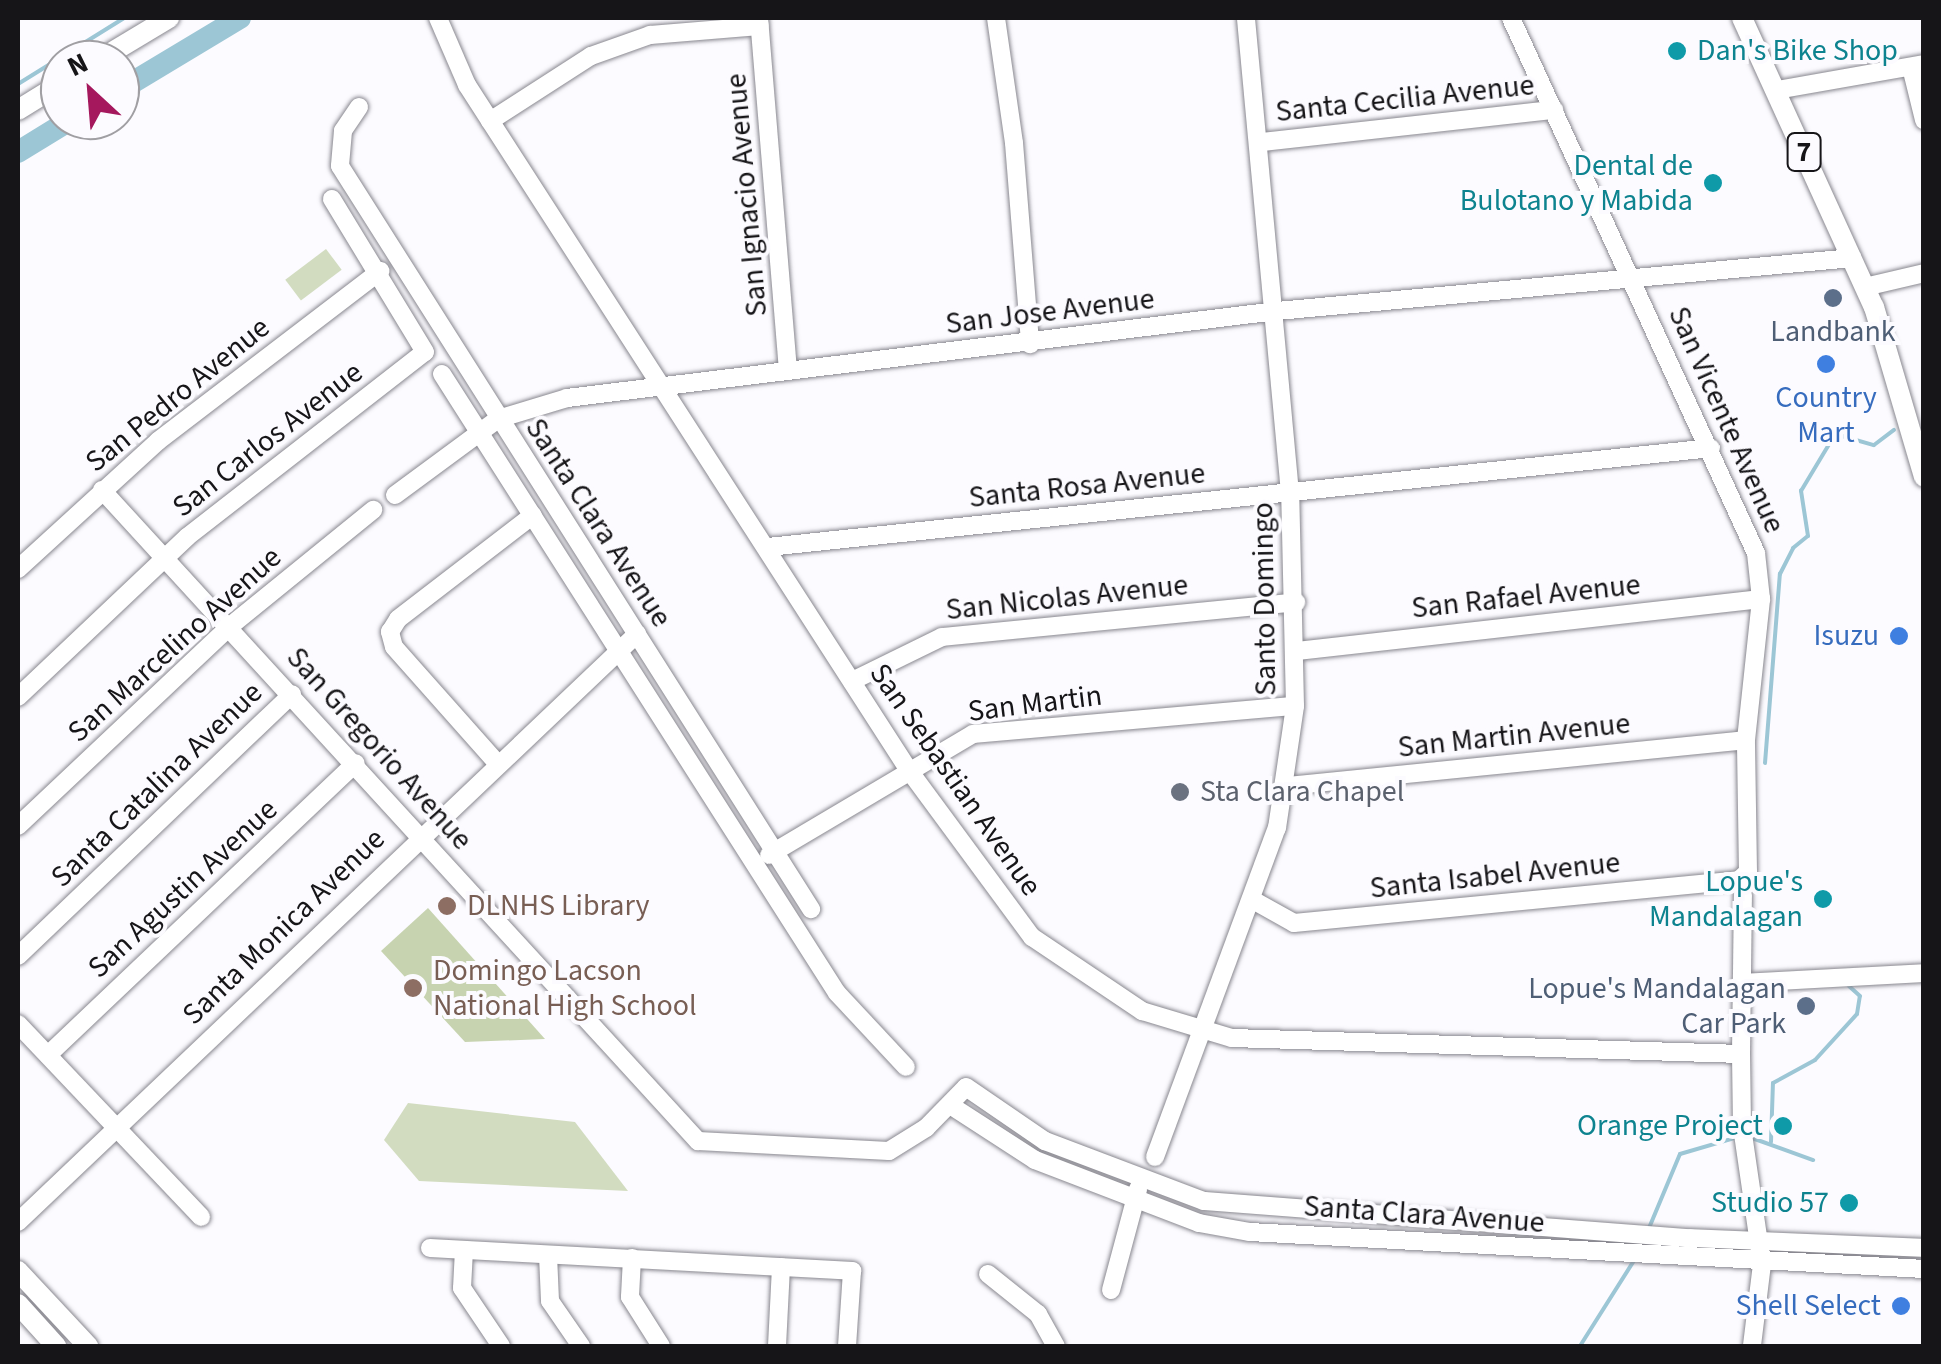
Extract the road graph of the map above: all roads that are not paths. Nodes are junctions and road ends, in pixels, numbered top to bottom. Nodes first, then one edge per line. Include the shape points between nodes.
1 (168, 18) edge
2 (438, 18) edge
3 (996, 18) edge
4 (1246, 18) edge
5 (1511, 18) edge
6 (1742, 18) edge
7 (759, 22) edge
8 (132, 40) edge
9 (1917, 66) edge
10 (1777, 90) junction
11 (40, 96) edge
12 (360, 107) dead end
13 (18, 110) edge
14 (1554, 110) junction
15 (1924, 120) edge
16 (490, 121) junction
17 (1262, 142) junction
18 (332, 199) dead end
19 (1853, 258) junction
20 (380, 271) junction
21 (1924, 273) edge
22 (1634, 283) junction
23 (1865, 287) junction
24 (1277, 311) junction
25 (1030, 344) junction
26 (788, 368) junction
27 (442, 374) dead end
28 (661, 384) junction
29 (498, 419) junction
30 (478, 430) junction
31 (1711, 448) junction
32 (1922, 468) edge
33 (102, 490) junction
34 (1290, 493) junction
35 (394, 494) dead end
36 (373, 510) dead end
37 (533, 516) junction
38 (768, 547) junction
39 (165, 557) junction
40 (18, 569) edge
41 (1761, 598) junction
42 (1296, 602) junction
43 (229, 627) junction
44 (636, 634) junction
45 (617, 649) junction
46 (1297, 651) junction
47 (852, 681) junction
48 (292, 694) junction
49 (18, 696) edge
50 (1296, 706) junction
51 (1746, 740) junction
52 (497, 762) junction
53 (356, 763) junction
54 (908, 768) junction
55 (1287, 786) junction
56 (18, 826) edge
57 (421, 834) junction
58 (775, 850) junction
59 (756, 865) junction
60 (1748, 872) joint
61 (1744, 896) dead end
62 (1250, 899) junction
63 (811, 909) dead end
64 (18, 956) edge
65 (1924, 973) edge
66 (1741, 983) junction
67 (18, 1024) edge
68 (1205, 1032) junction
69 (1742, 1054) junction
70 (48, 1056) junction
71 (906, 1067) dead end
72 (966, 1087) joint
73 (950, 1105) junction
74 (116, 1127) junction
75 (1155, 1157) dead end
76 (1143, 1180) junction
77 (1132, 1200) junction
78 (201, 1217) dead end
79 (18, 1222) edge
80 (1758, 1242) junction
81 (430, 1248) dead end
82 (1924, 1248) edge
83 (464, 1250) junction
84 (548, 1254) junction
85 (632, 1258) junction
86 (1762, 1264) junction
87 (781, 1266) junction
88 (1924, 1270) edge
89 (18, 1271) edge
90 (988, 1274) dead end
91 (1110, 1290) dead end
92 (18, 1304) edge
93 (56, 1346) edge
94 (88, 1346) edge
95 (501, 1346) edge
96 (581, 1346) edge
97 (661, 1346) edge
98 (777, 1346) edge
99 (846, 1346) edge
100 (1056, 1346) edge
101 (1752, 1346) edge

1 - 8 main road
2 - 16 street, San Sebastian Avenue
3 - 25 street
4 - 17 street, Santo Domingo
5 - 14 street, San Vicente Avenue
6 - 10 main road, 7
7 - 16 street via 650,35 590,56
7 - 26 street, San Ignacio Avenue
9 - 10 street
9 - 15 street
10 - 19 main road, 7
11 - 13 main road
12 - 29 street, Santa Clara Avenue via 343,131 340,166
14 - 17 street, Santa Cecilia Avenue
14 - 22 street, San Vicente Avenue
16 - 28 street, San Sebastian Avenue
17 - 24 street, Santo Domingo
18 - 20 street, San Carlos Avenue
19 - 22 street, San Jose Avenue
19 - 23 main road, 7
20 - 33 street, San Pedro Avenue
20 - 39 street, San Carlos Avenue via 425,352
21 - 23 street
22 - 24 street, San Jose Avenue
22 - 31 street, San Vicente Avenue
23 - 32 main road, 7
24 - 25 street, San Jose Avenue
24 - 34 street, Santo Domingo
25 - 26 street, San Jose Avenue
26 - 28 street, San Jose Avenue
27 - 30 street, Santa Clara Avenue
28 - 29 street, San Jose Avenue via 567,398
28 - 38 street, San Sebastian Avenue
29 - 30 street, San Jose Avenue
29 - 44 street, Santa Clara Avenue
30 - 35 street
30 - 37 street, Santa Clara Avenue
31 - 34 street, Santa Rosa Avenue
31 - 41 street, San Vicente Avenue via 1756,553
33 - 39 street, San Gregorio Avenue
33 - 40 street, San Pedro Avenue
34 - 38 street, Santa Rosa Avenue
34 - 42 street, Santo Domingo
36 - 43 street, San Marcelino Avenue
37 - 45 street, Santa Clara Avenue
37 - 52 street via 398,619 390,632 394,647
38 - 47 street, San Sebastian Avenue
39 - 43 street, San Gregorio Avenue
39 - 49 street, San Carlos Avenue
41 - 46 street, San Rafael Avenue
41 - 51 street, San Vicente Avenue
42 - 46 street, Santo Domingo
42 - 47 street, San Nicolas Avenue via 942,637
43 - 48 street, San Gregorio Avenue
43 - 56 street, San Marcelino Avenue
44 - 45 street, Santa Monica Avenue
44 - 58 street, Santa Clara Avenue
45 - 52 street, Santa Monica Avenue
45 - 59 street, Santa Clara Avenue
46 - 50 street, Santo Domingo
47 - 54 street, San Sebastian Avenue
48 - 53 street, San Gregorio Avenue
48 - 64 street, Santa Catalina Avenue
50 - 54 street, San Martin via 973,734
50 - 55 street, Santo Domingo
51 - 55 street, San Martin Avenue
51 - 60 street, San Vicente Avenue
52 - 57 street, Santa Monica Avenue
53 - 57 street, San Gregorio Avenue
53 - 70 street, San Agustin Avenue
54 - 58 street, San Martin
54 - 68 street, San Sebastian Avenue via 1032,937 1118,998
55 - 62 street, Santo Domingo
57 - 73 street, San Gregorio Avenue via 698,1141 889,1151
57 - 74 street, Santa Monica Avenue
58 - 59 street, San Martin
58 - 63 street, Santa Clara Avenue
59 - 71 street, Santa Clara Avenue via 837,993
60 - 62 street, Santa Isabel Avenue via 1739,880 1294,924
61 - 66 street
62 - 68 street, Santo Domingo
65 - 66 street
66 - 69 street
67 - 70 street
68 - 69 street, San Sebastian Avenue via 1271,1041
68 - 75 street, Santo Domingo
69 - 80 street via 1742,1127
70 - 74 street
72 - 73 street, San Gregorio Avenue
72 - 76 street, Santa Clara Avenue via 1045,1141
73 - 77 street, Santa Clara Avenue via 1035,1160
74 - 78 street
74 - 79 street, Santa Monica Avenue
76 - 77 street
76 - 80 street, Santa Clara Avenue via 1248,1207
77 - 86 street, Santa Clara Avenue via 1250,1232
77 - 91 street
80 - 82 street, Santa Clara Avenue
80 - 86 street
81 - 83 street
83 - 84 street
83 - 95 street via 462,1288
84 - 85 street
84 - 96 street via 550,1301
85 - 87 street
85 - 97 street via 630,1297
86 - 88 street, Santa Clara Avenue
86 - 101 street
87 - 98 street
87 - 99 street via 852,1271
89 - 94 main road
90 - 100 street via 1038,1314
92 - 93 main road

